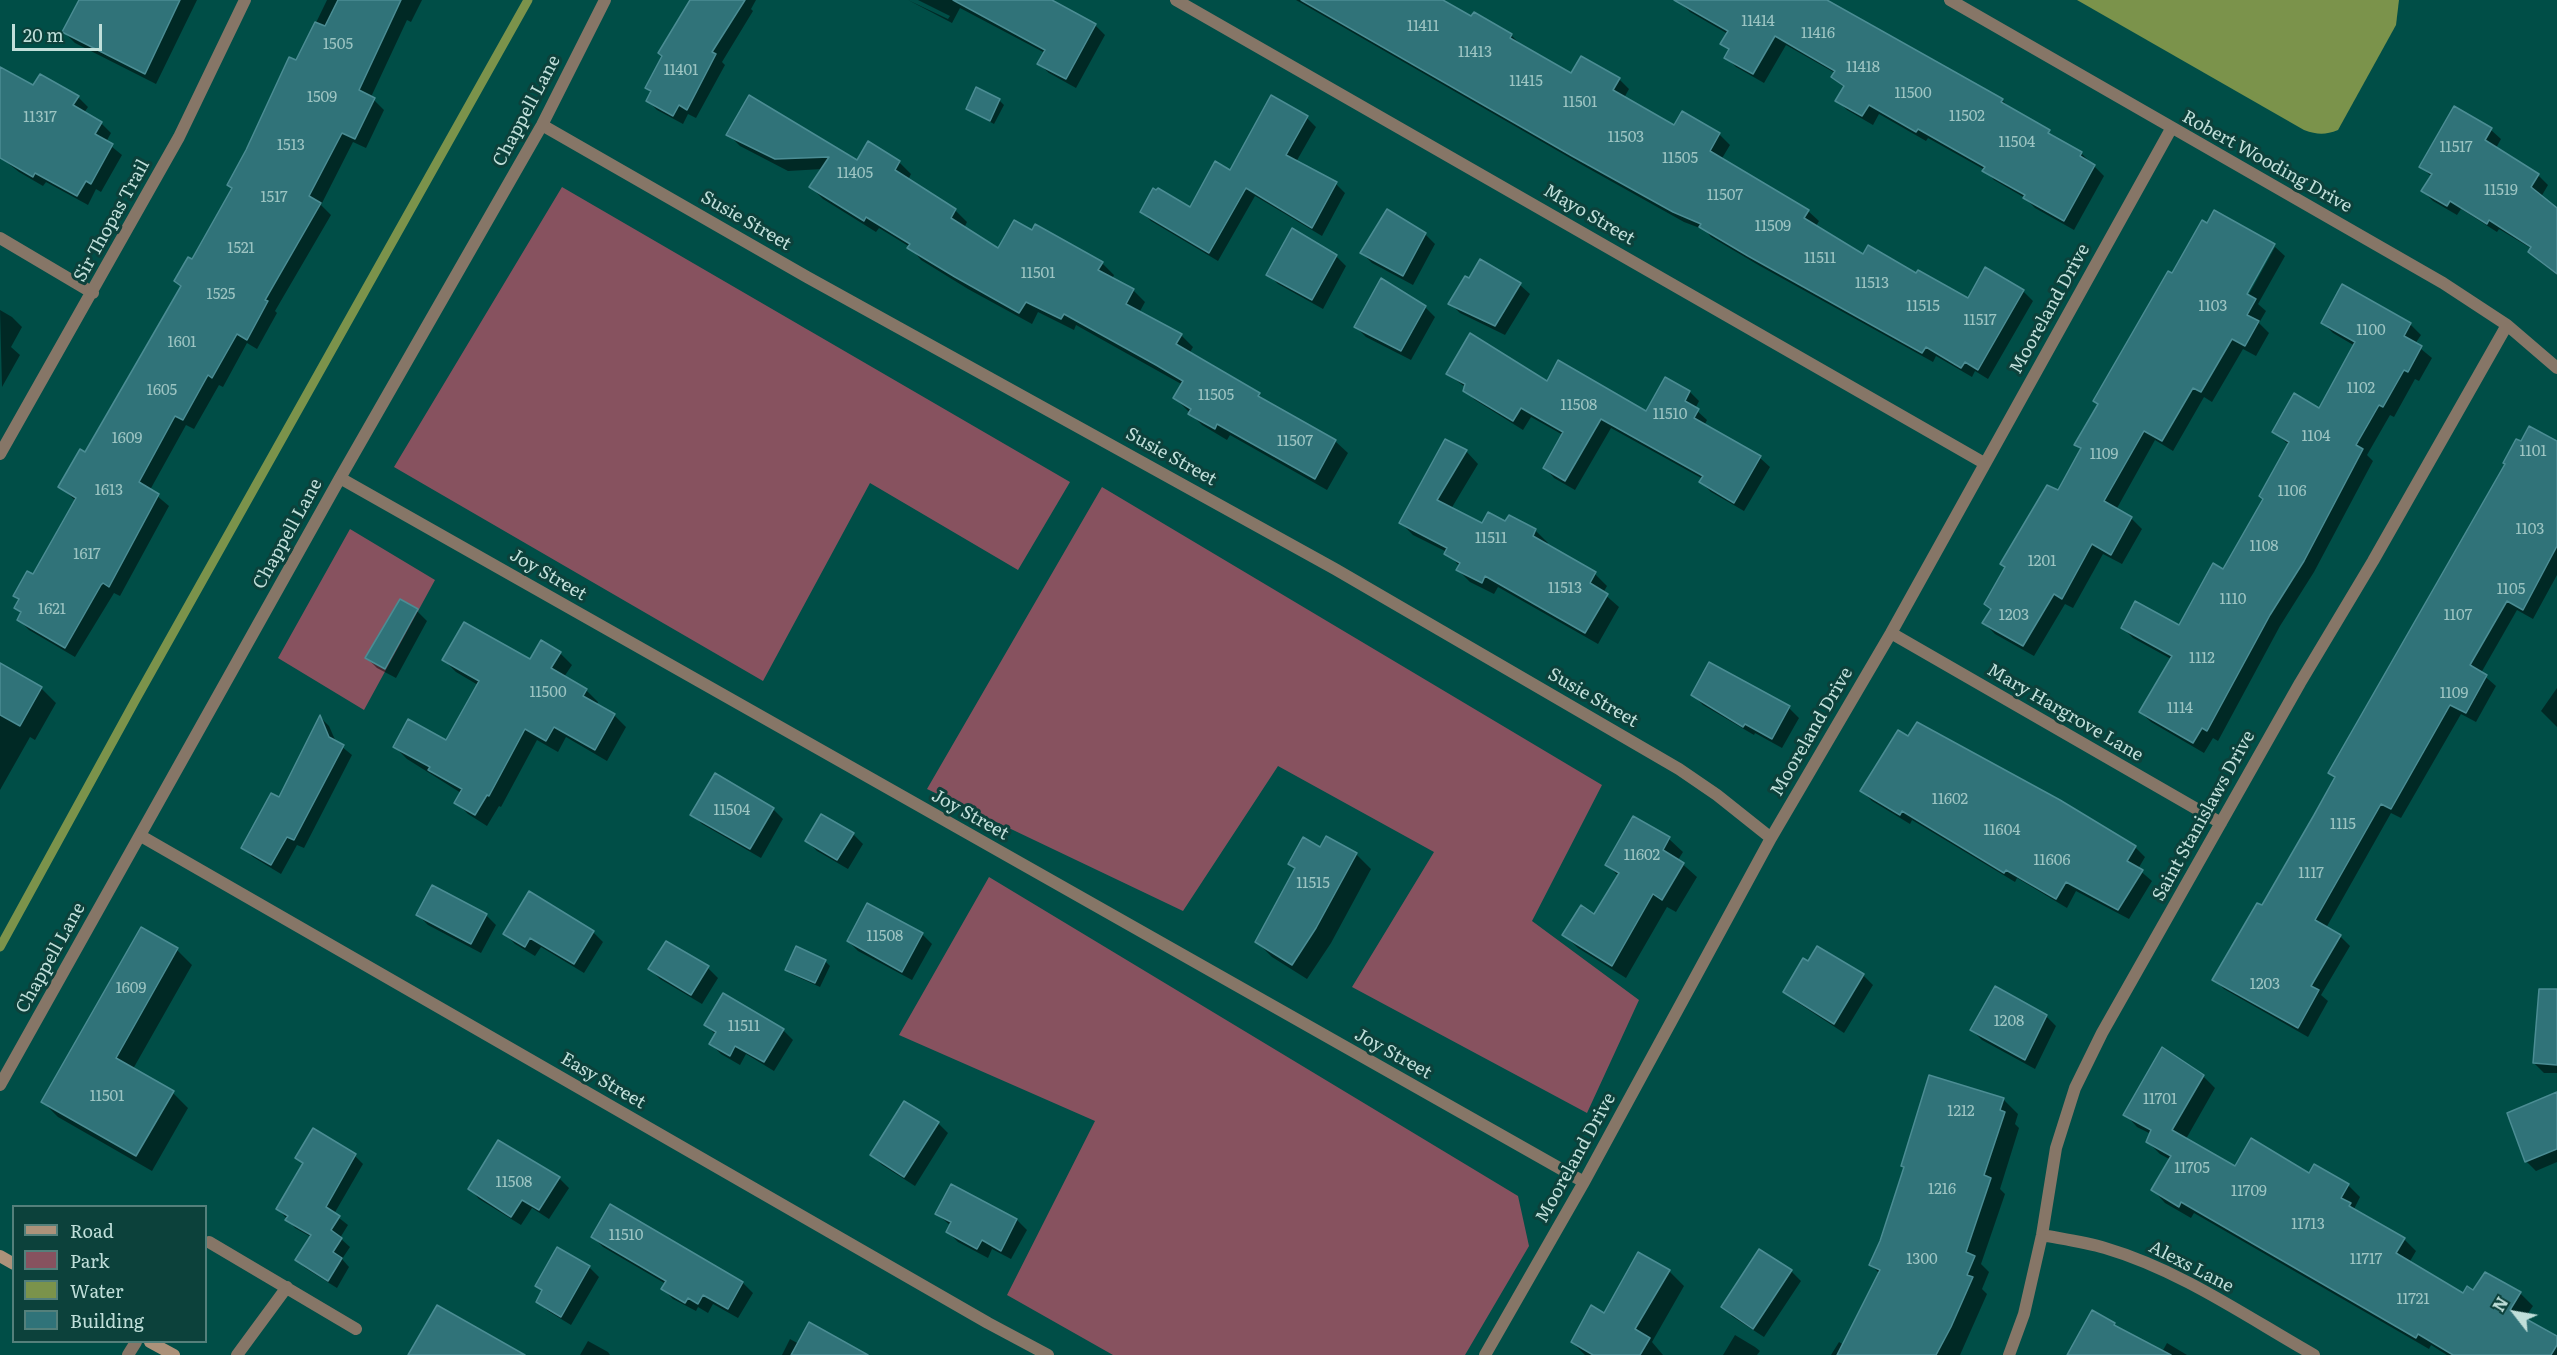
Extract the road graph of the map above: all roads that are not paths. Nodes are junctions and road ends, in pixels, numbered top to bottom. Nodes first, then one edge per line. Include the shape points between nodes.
1 (245, 0) edge
2 (605, 0) edge
3 (1176, 0) edge
4 (1950, 0) edge
5 (542, 125) junction
6 (2171, 129) junction
7 (0, 238) edge
8 (93, 293) junction
9 (2507, 325) junction
10 (2557, 368) edge
11 (0, 454) edge
12 (1984, 463) junction
13 (340, 478) junction
14 (1891, 633) junction
15 (2221, 823) junction
16 (141, 836) junction
17 (1771, 838) junction
18 (0, 1085) edge
19 (1584, 1182) junction
20 (2042, 1235) junction
21 (210, 1242) dead end
22 (287, 1287) junction
23 (356, 1329) dead end
24 (153, 1343) edge
25 (174, 1355) edge
26 (237, 1355) edge
27 (1048, 1355) edge
28 (1485, 1355) edge
29 (2009, 1355) edge
30 (2314, 1355) edge

1 - 8 street, Sir Thopas Trail via 179,137
2 - 5 street, Chappell Lane
3 - 12 street, Mayo Street
4 - 6 street, Robert Wooding Drive
5 - 13 street, Chappell Lane
5 - 17 street, Susie Street via 1335,568 1679,769
6 - 9 street, Robert Wooding Drive via 2443,283
6 - 12 street, Mooreland Drive
7 - 8 street
8 - 11 street, Sir Thopas Trail
9 - 10 street, Robert Wooding Drive
9 - 15 street, Saint Stanislaws Drive
12 - 14 street, Mooreland Drive
13 - 16 street, Chappell Lane
13 - 19 street, Joy Street
14 - 15 street, Mary Hargrove Lane
14 - 17 street, Mooreland Drive
15 - 20 street, Saint Stanislaws Drive via 2075,1088 2056,1148
16 - 18 street, Chappell Lane
16 - 27 street, Easy Street
17 - 19 street, Mooreland Drive
19 - 28 street, Mooreland Drive
20 - 29 street, Saint Stanislaws Drive via 2024,1314
20 - 30 street, Alexs Lane via 2105,1248 2145,1263
21 - 22 street
22 - 23 street
22 - 26 street
24 - 25 main road

